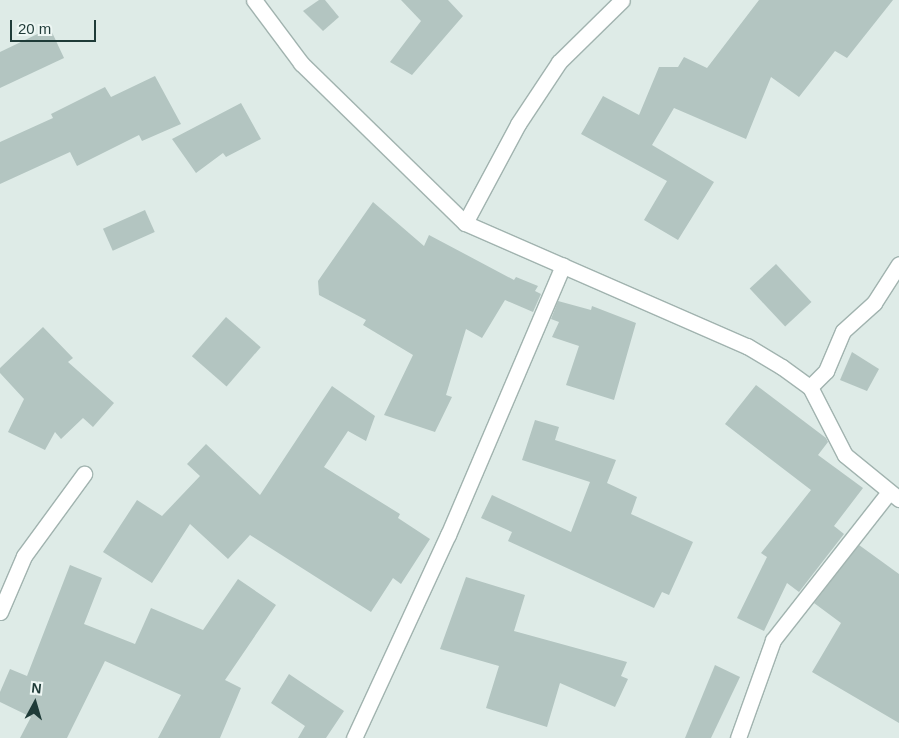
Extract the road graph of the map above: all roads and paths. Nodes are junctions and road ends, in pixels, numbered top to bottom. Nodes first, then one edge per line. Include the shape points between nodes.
1 (254, 0) edge
2 (622, 0) edge
3 (465, 222) junction
4 (899, 264) edge
5 (563, 266) junction
6 (810, 387) junction
7 (84, 474) dead end
8 (894, 496) edge
9 (0, 612) edge
10 (354, 738) edge
11 (738, 738) edge

1 - 3 street via 301,63
2 - 3 street via 559,62 518,124
3 - 5 street
4 - 6 street via 874,303 843,331 826,371
5 - 6 street via 747,346
5 - 10 street via 448,535
6 - 8 street via 845,455
7 - 9 street via 24,556
8 - 11 street via 773,640

